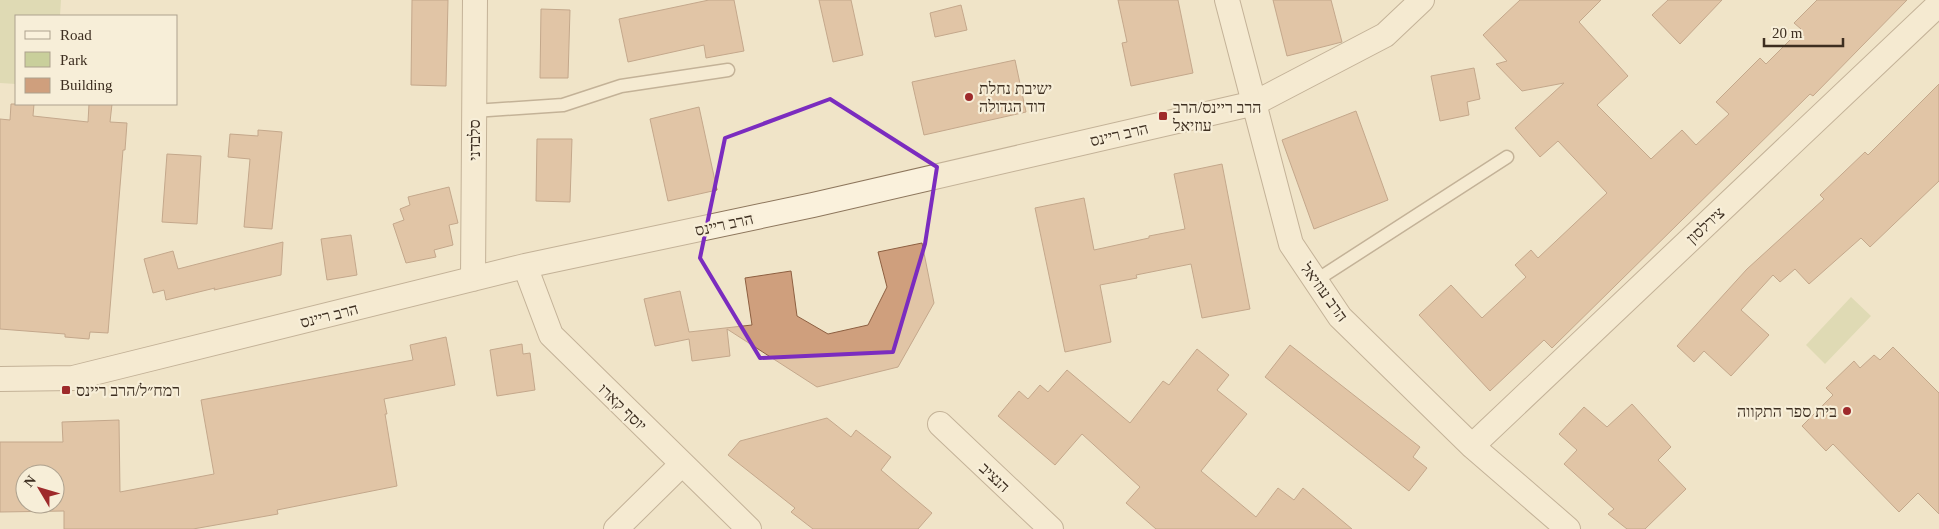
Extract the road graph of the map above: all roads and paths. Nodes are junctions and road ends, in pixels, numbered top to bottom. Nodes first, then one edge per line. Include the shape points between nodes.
1 (475, 0) edge
2 (1227, 0) edge
3 (1422, 0) edge
4 (1939, 4) edge
5 (728, 70) dead end
6 (1255, 103) junction
7 (474, 112) junction
8 (1507, 157) dead end
9 (525, 266) junction
10 (473, 279) junction
11 (1316, 280) junction
12 (0, 379) edge
13 (940, 424) dead end
14 (1472, 446) junction
15 (682, 464) junction
16 (616, 529) edge
17 (749, 529) edge
18 (1051, 529) edge
19 (1568, 529) edge

1 - 7 street, סלבדני
2 - 6 street, הרב עוזיאל
3 - 6 street, הרב ריינס via 1385,35
4 - 14 street, צירלסון
5 - 7 lane via 621,86 563,105
6 - 9 street, הרב ריינס via 791,210
6 - 11 street, הרב עוזיאל via 1291,244
7 - 10 street, סלבדני
8 - 11 lane
9 - 10 street, הרב ריינס
9 - 15 street, יוסף קארו via 551,335
10 - 12 street, הרב ריינס via 74,378
11 - 14 street, הרב עוזיאל via 1340,318
13 - 18 street, הנציב
14 - 19 street, הרב עוזיאל
15 - 16 street
15 - 17 street, יוסף קארו

